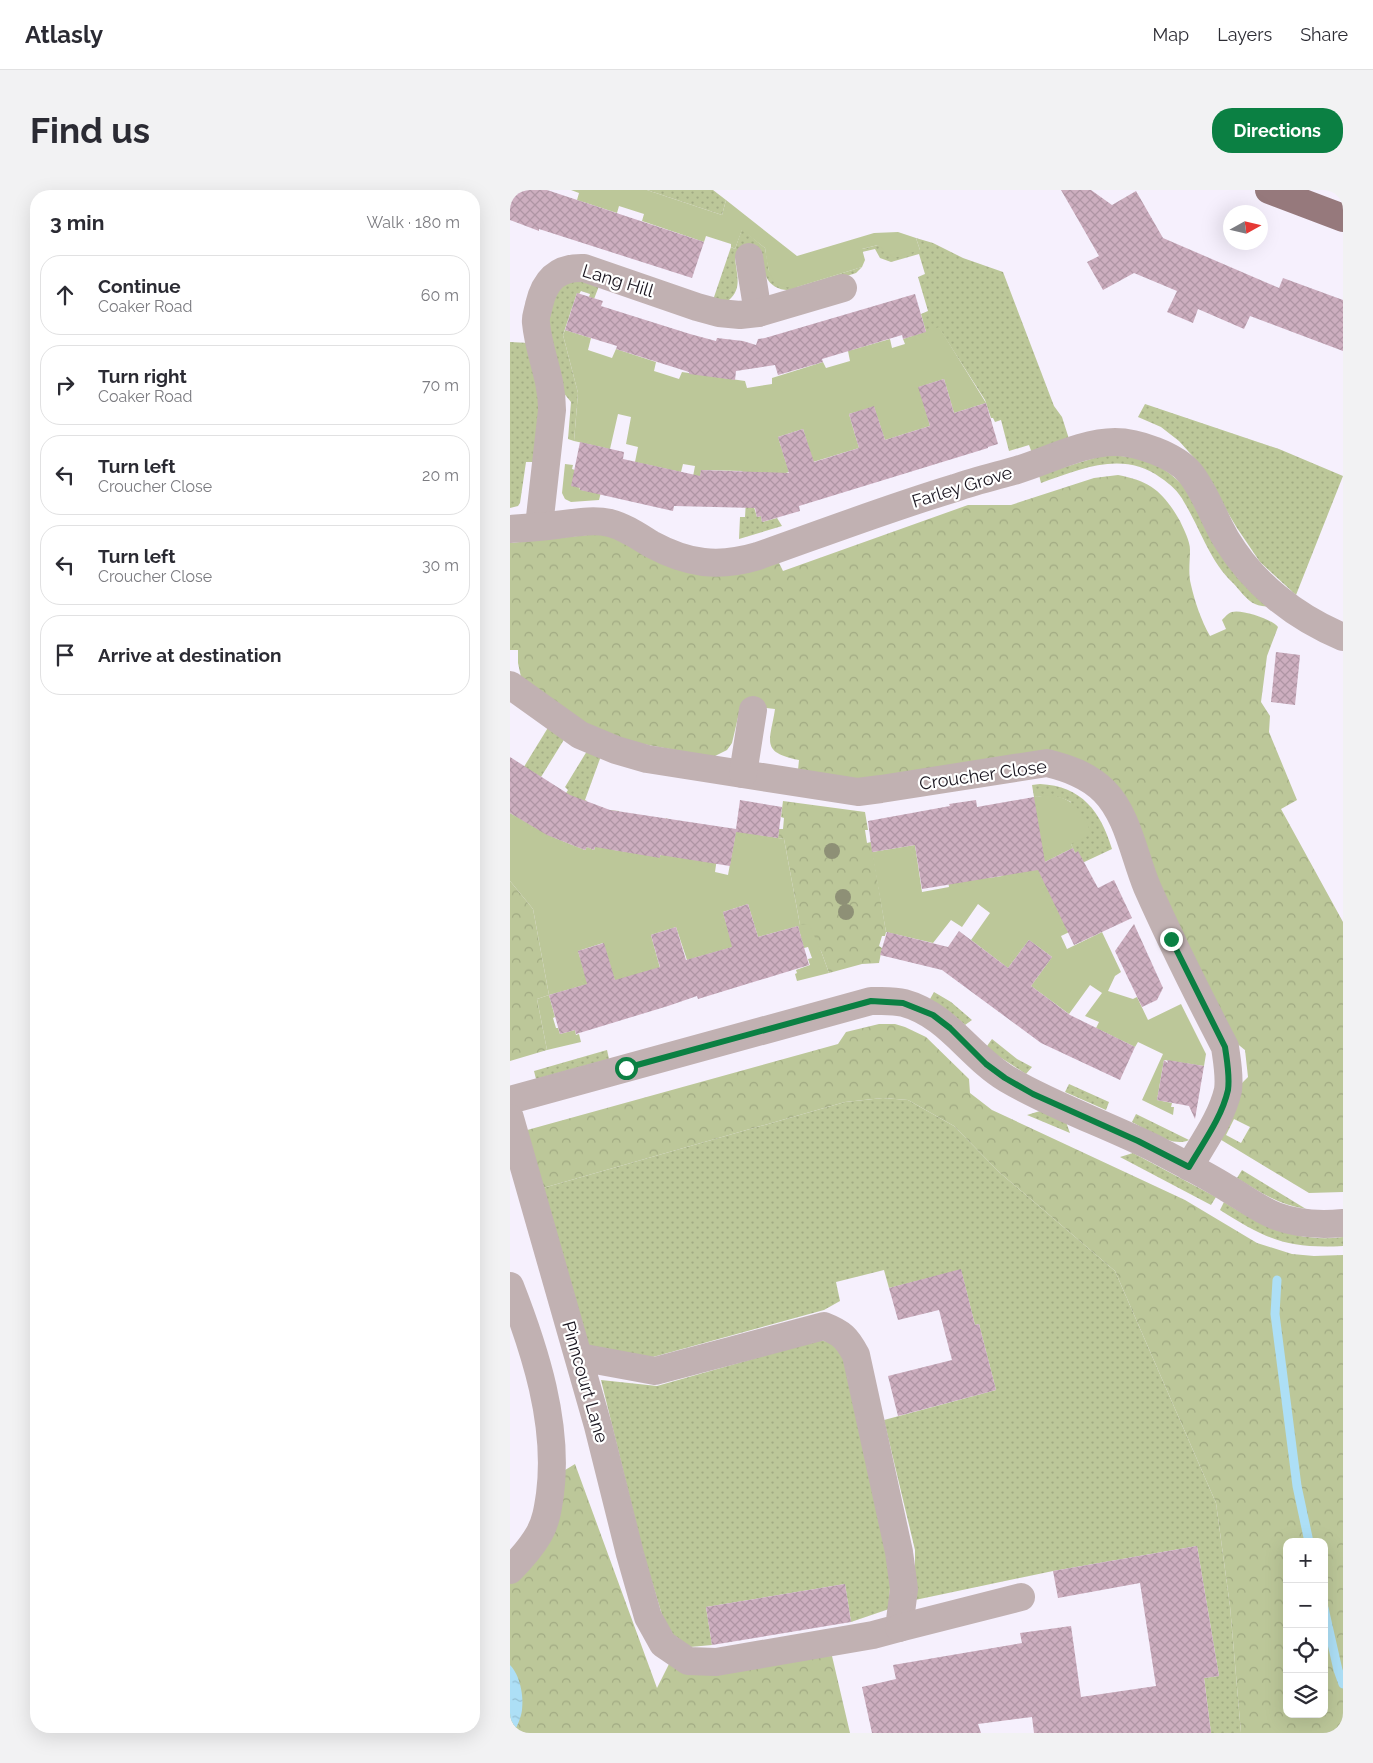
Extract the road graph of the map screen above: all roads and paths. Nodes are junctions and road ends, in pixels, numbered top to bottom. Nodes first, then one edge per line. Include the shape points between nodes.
1 (1269, 190) edge
2 (1343, 218) edge
3 (749, 257) dead end
4 (843, 288) dead end
5 (758, 313) junction
6 (539, 526) junction
7 (510, 529) edge
8 (1343, 637) edge
9 (510, 684) edge
10 (753, 710) dead end
11 (743, 774) junction
12 (510, 1100) edge
13 (510, 1118) edge
14 (1189, 1167) junction
15 (1343, 1223) edge
16 (510, 1286) edge
17 (579, 1357) junction
18 (510, 1570) edge
19 (1021, 1597) dead end
20 (899, 1628) junction

1 - 2 main road
3 - 5 street
4 - 5 street, Lang Hill
5 - 6 street, Lang Hill via 719,313 584,268 567,269 549,281 542,291 536,322 552,394
6 - 7 street, Farley Grove
6 - 8 street, Farley Grove via 592,521 609,523 689,560 727,563 758,556 1092,445 1123,443 1161,453 1188,471 1208,500 1225,537 1261,584 1290,608
9 - 11 street, Croucher Close via 572,729 601,745 647,759
10 - 11 street
11 - 14 street, Croucher Close via 863,792 1047,763 1073,770 1103,790 1116,805 1147,887 1225,1047 1228,1090 1212,1128
12 - 14 street via 871,1001 888,1001 903,1003 933,1015 986,1064 1033,1094
13 - 17 street, Pinncourt Lane
14 - 15 street via 1276,1216 1309,1224
16 - 18 street via 537,1366 552,1454 550,1493 543,1524 525,1555
17 - 20 street, Pinncourt Lane via 632,1563 648,1617 663,1644 688,1661 716,1662
17 - 20 street via 655,1371 824,1326 848,1340 856,1355 899,1552 904,1589
19 - 20 street

